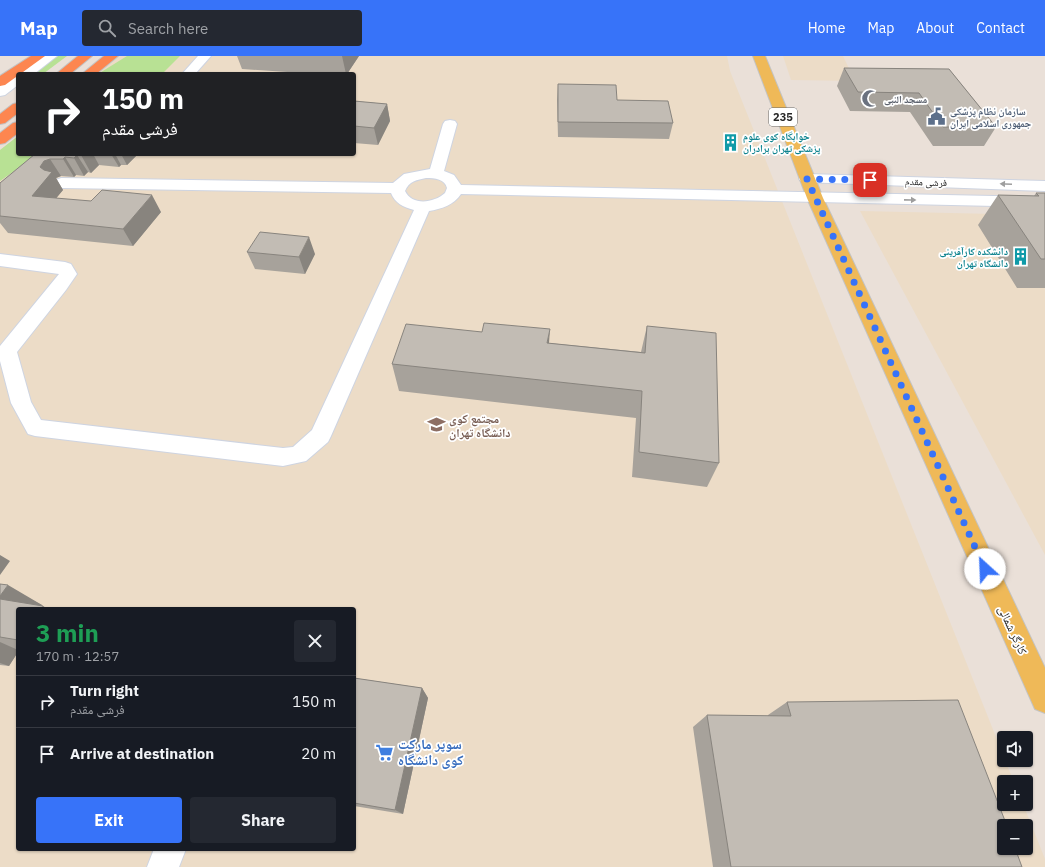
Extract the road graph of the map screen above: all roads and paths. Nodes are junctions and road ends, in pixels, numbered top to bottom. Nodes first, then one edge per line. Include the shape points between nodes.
1 (17, 56) edge
2 (38, 56) edge
3 (52, 56) edge
4 (86, 56) edge
5 (112, 56) edge
6 (205, 56) edge
7 (759, 56) edge
8 (0, 68) edge
9 (29, 72) edge
10 (65, 72) edge
11 (91, 72) edge
12 (190, 72) edge
13 (16, 80) edge
14 (0, 82) edge
15 (0, 92) edge
16 (16, 108) edge
17 (0, 120) edge
18 (450, 124) dead end
19 (16, 128) edge
20 (0, 140) edge
21 (436, 173) junction
22 (61, 183) dead end
23 (1045, 186) edge
24 (398, 188) junction
25 (811, 188) junction
26 (455, 189) junction
27 (1045, 202) edge
28 (423, 207) junction
29 (0, 260) edge
30 (1045, 699) edge
31 (169, 851) edge
32 (163, 867) edge

1 - 8 highway
2 - 14 highway
3 - 9 street
4 - 10 highway
5 - 11 highway
6 - 12 street
7 - 25 main road, کارگر شمالی / 235
13 - 15 street
16 - 17 highway
18 - 21 street
19 - 20 highway
21 - 24 street via 416,174
21 - 26 street via 450,179
22 - 24 street
23 -> 25 street, فرشی مقدم
24 - 28 street via 400,199
25 - 26 street
25 -> 27 street, فرشی مقدم
25 - 30 main road, کارگر شمالی / 235
26 - 28 street via 449,199
28 - 29 street via 320,436 298,455 283,457 35,428 20,403 7,351 68,274 65,268
31 - 32 street

